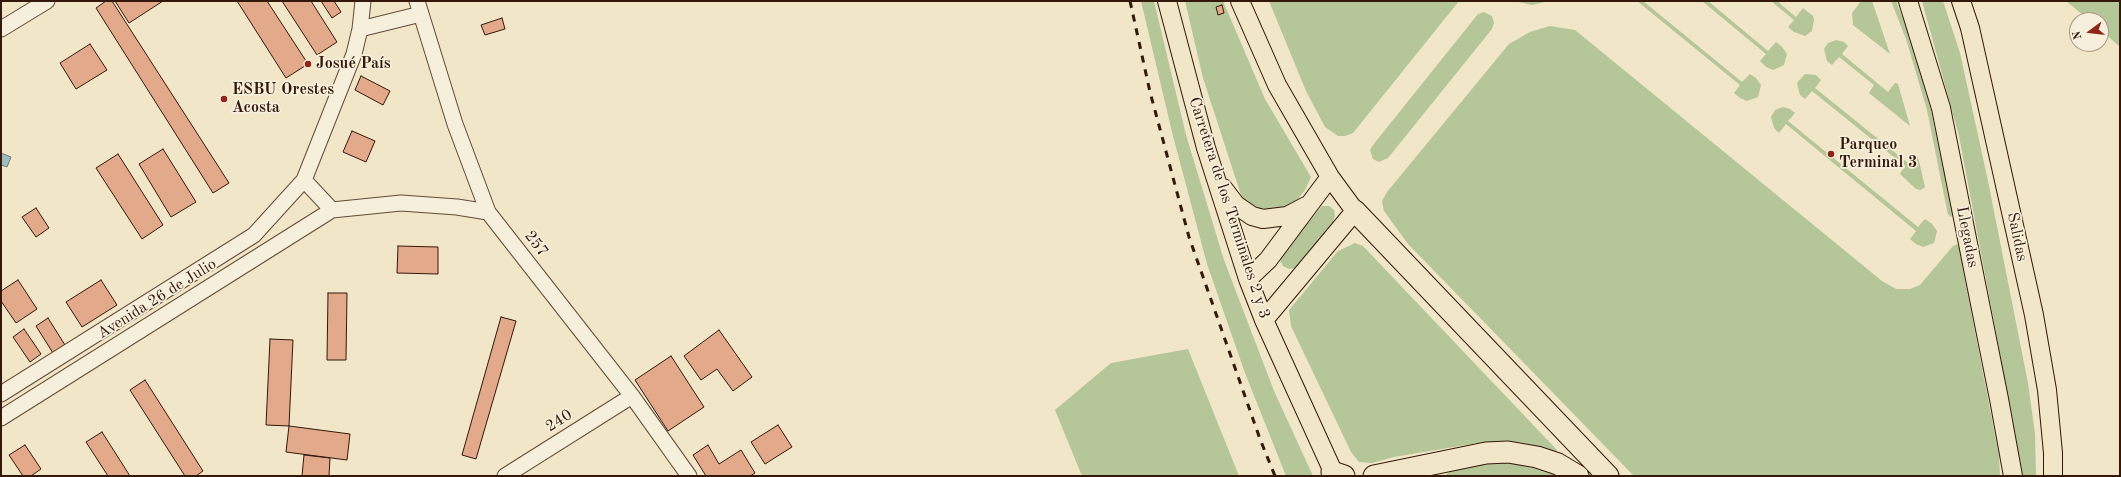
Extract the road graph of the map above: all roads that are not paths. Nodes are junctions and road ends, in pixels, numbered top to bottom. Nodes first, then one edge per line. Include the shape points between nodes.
1 (48, 1) edge
2 (363, 1) edge
3 (1167, 1) edge
4 (1240, 1) edge
5 (1908, 1) edge
6 (1961, 1) edge
7 (419, 8) edge
8 (1, 29) edge
9 (360, 29) junction
10 (1215, 176) junction
11 (1330, 177) junction
12 (304, 180) junction
13 (1310, 204) junction
14 (332, 210) junction
15 (1355, 211) junction
16 (488, 212) junction
17 (1248, 279) junction
18 (1264, 320) junction
19 (1, 394) edge
20 (632, 396) junction
21 (1, 418) edge
22 (1456, 458) junction
23 (1337, 475) edge
24 (505, 476) edge
25 (688, 476) edge
26 (1374, 476) edge
27 (1431, 476) edge
28 (1578, 476) edge
29 (1608, 476) edge
30 (2013, 476) edge
31 (2053, 476) edge

1 - 8 street
2 - 9 street, Avenida 26 de Julio
3 - 10 main road, Carretera de los Terminales 2 y 3
4 - 11 main road via 1277,85
5 - 30 main road, Llegadas via 1941,108 2000,399
6 - 31 main road, Salidas via 1970,28 1999,151 2034,314 2047,390
7 - 9 street
7 - 16 street, 257 via 455,124
9 - 12 street, Avenida 26 de Julio via 354,54
10 - 13 main road via 1236,205 1252,216 1263,219 1287,216
10 - 17 main road, Carretera de los Terminales 2 y 3
11 - 13 main road
11 - 15 main road
12 - 14 street
12 - 19 street, Avenida 26 de Julio via 254,235
13 - 17 main road via 1268,260
14 - 16 street, Avenida 26 de Julio via 401,203
14 - 21 street, Avenida 26 de Julio
15 - 18 main road
15 - 29 highway
16 - 20 street, 257
17 - 18 main road, Carretera de los Terminales 2 y 3
18 - 23 main road, Carretera de los Terminales 2 y 3
20 - 24 street, 240
20 - 25 street, 257
22 - 26 highway
22 - 27 highway
22 - 28 highway via 1508,452 1558,464

